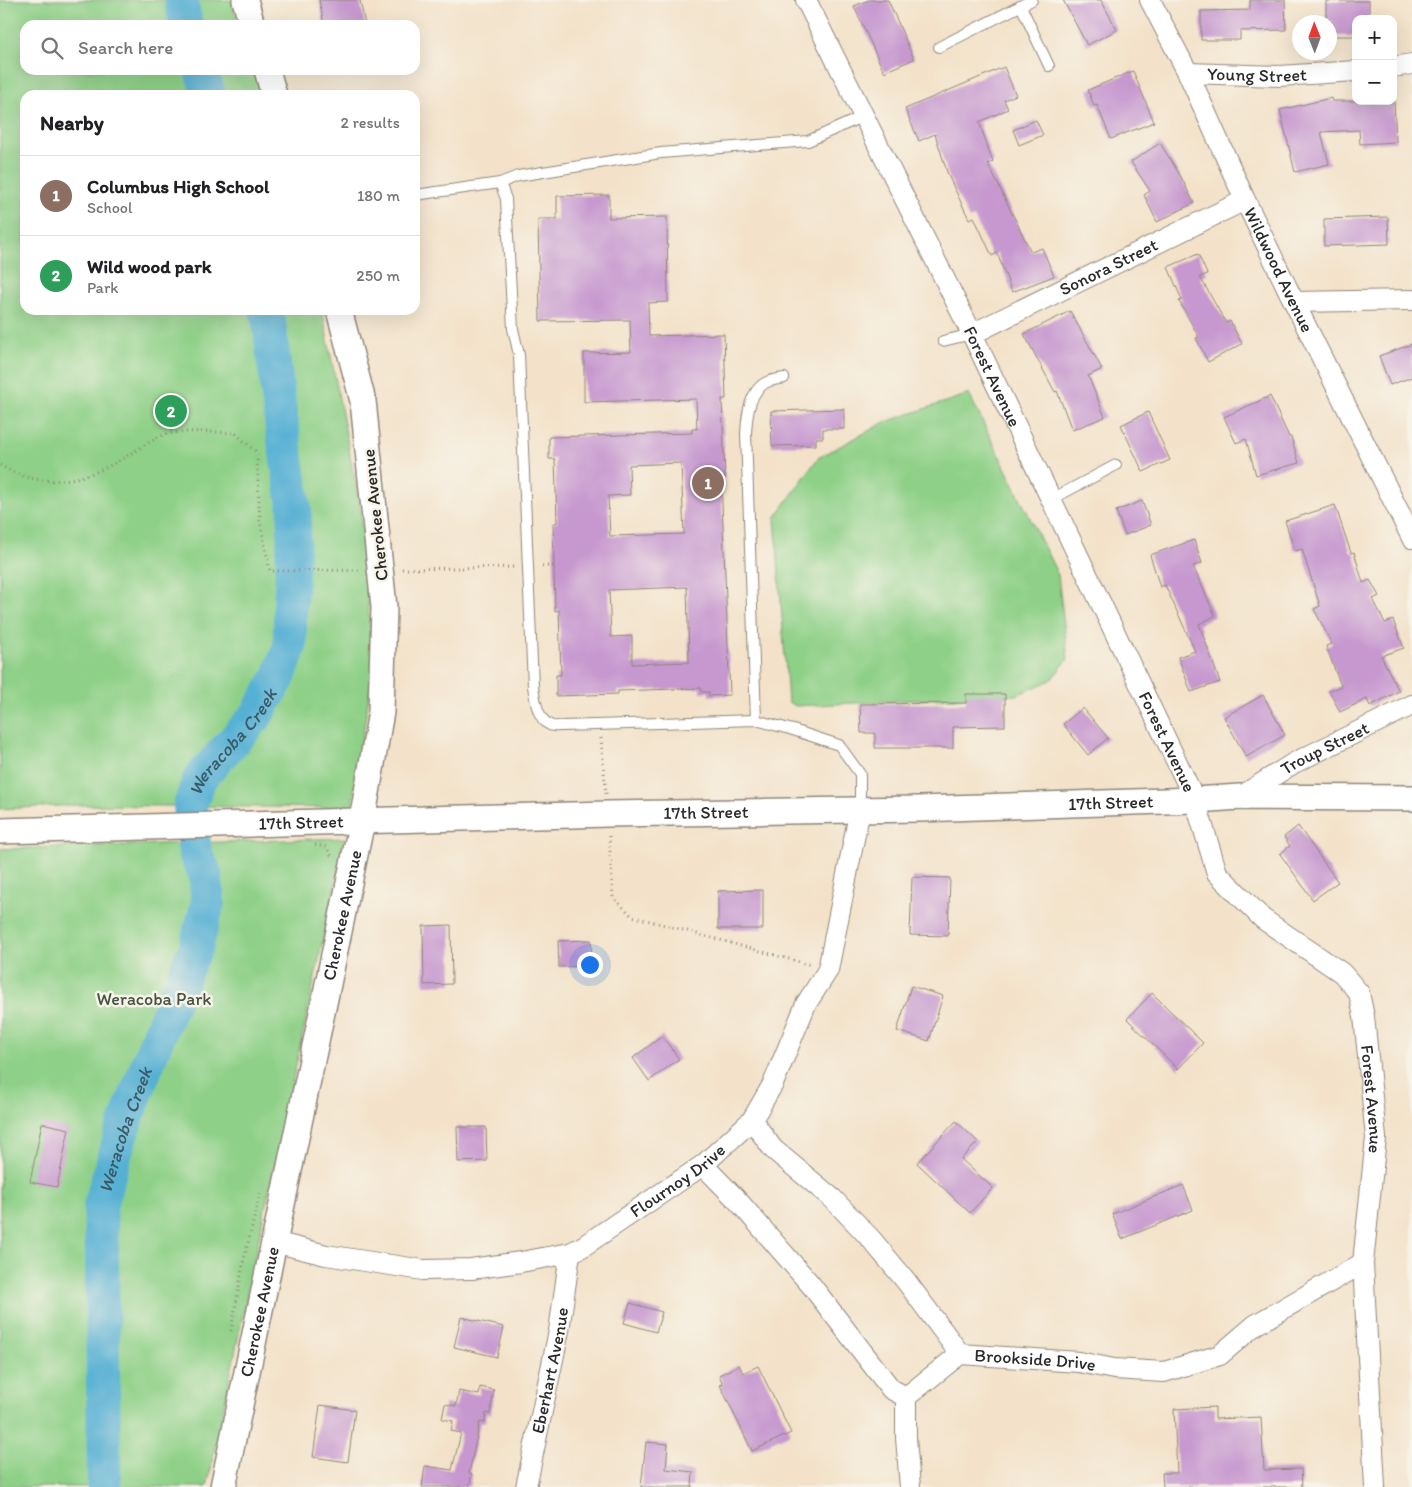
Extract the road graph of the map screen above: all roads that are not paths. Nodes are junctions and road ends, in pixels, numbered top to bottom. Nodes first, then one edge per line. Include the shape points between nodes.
1 (245, 0) edge
2 (806, 0) edge
3 (1032, 0) edge
4 (1150, 0) edge
5 (1021, 6) junction
6 (251, 20) edge
7 (939, 47) dead end
8 (1412, 64) edge
9 (1049, 66) dead end
10 (1397, 66) edge
11 (1352, 71) edge
12 (1188, 73) junction
13 (268, 75) edge
14 (272, 90) edge
15 (864, 116) junction
16 (500, 183) junction
17 (420, 194) edge
18 (1245, 200) junction
19 (1412, 300) edge
20 (1294, 302) junction
21 (340, 315) edge
22 (972, 334) junction
23 (943, 341) dead end
24 (784, 378) dead end
25 (1116, 465) dead end
26 (1052, 499) junction
27 (1412, 538) edge
28 (1412, 705) edge
29 (756, 720) junction
30 (1240, 797) junction
31 (1412, 798) edge
32 (1195, 800) junction
33 (860, 809) junction
34 (362, 821) junction
35 (0, 832) edge
36 (752, 1120) junction
37 (703, 1165) junction
38 (274, 1242) junction
39 (570, 1253) junction
40 (1363, 1263) junction
41 (960, 1354) junction
42 (906, 1397) junction
43 (223, 1487) edge
44 (526, 1487) edge
45 (910, 1487) edge
46 (1375, 1487) edge

1 - 6 street
2 - 15 street, Forest Avenue
3 - 5 lane
4 - 12 street, Wildwood Avenue
5 - 7 lane
5 - 9 lane
8 - 10 street
11 - 12 street, Young Street via 1279,76
12 - 18 street, Wildwood Avenue
13 - 14 street
15 - 16 lane via 808,141 661,153 518,176
15 - 22 street, Forest Avenue
16 - 17 lane
16 - 29 lane via 506,199 513,329 519,355 533,686 541,717 551,725
18 - 20 street, Wildwood Avenue
18 - 22 street, Sonora Street
19 - 20 street
20 - 27 street, Wildwood Avenue
21 - 34 street, Cherokee Avenue via 363,401 384,606 381,712
22 - 23 lane
22 - 26 street, Forest Avenue
24 - 29 lane via 767,382 754,394 747,416
25 - 26 lane
26 - 32 street, Forest Avenue
28 - 30 street, Troup Street via 1294,763
29 - 33 lane via 839,744 860,774
30 - 31 street, 17th Street
30 - 32 street, 17th Street
32 - 33 street, 17th Street
32 - 40 street, Forest Avenue via 1217,873 1263,919 1342,973 1359,993 1376,1138
33 - 34 street, 17th Street
33 - 36 street, Flournoy Drive via 828,970 806,1004 772,1084
34 - 35 street, 17th Street
34 - 38 street, Cherokee Avenue
36 - 37 street, Flournoy Drive
36 - 41 street, Brookside Drive via 773,1149 833,1199 871,1239
37 - 39 street, Flournoy Drive
37 - 42 street via 811,1285 891,1389
38 - 39 street, Flournoy Drive via 326,1255 423,1270 471,1269
38 - 43 street, Cherokee Avenue
39 - 44 street, Eberhart Avenue via 559,1331
40 - 41 street, Brookside Drive via 1255,1325 1220,1355 1164,1372
40 - 46 street, Forest Avenue
41 - 42 street
42 - 45 street

